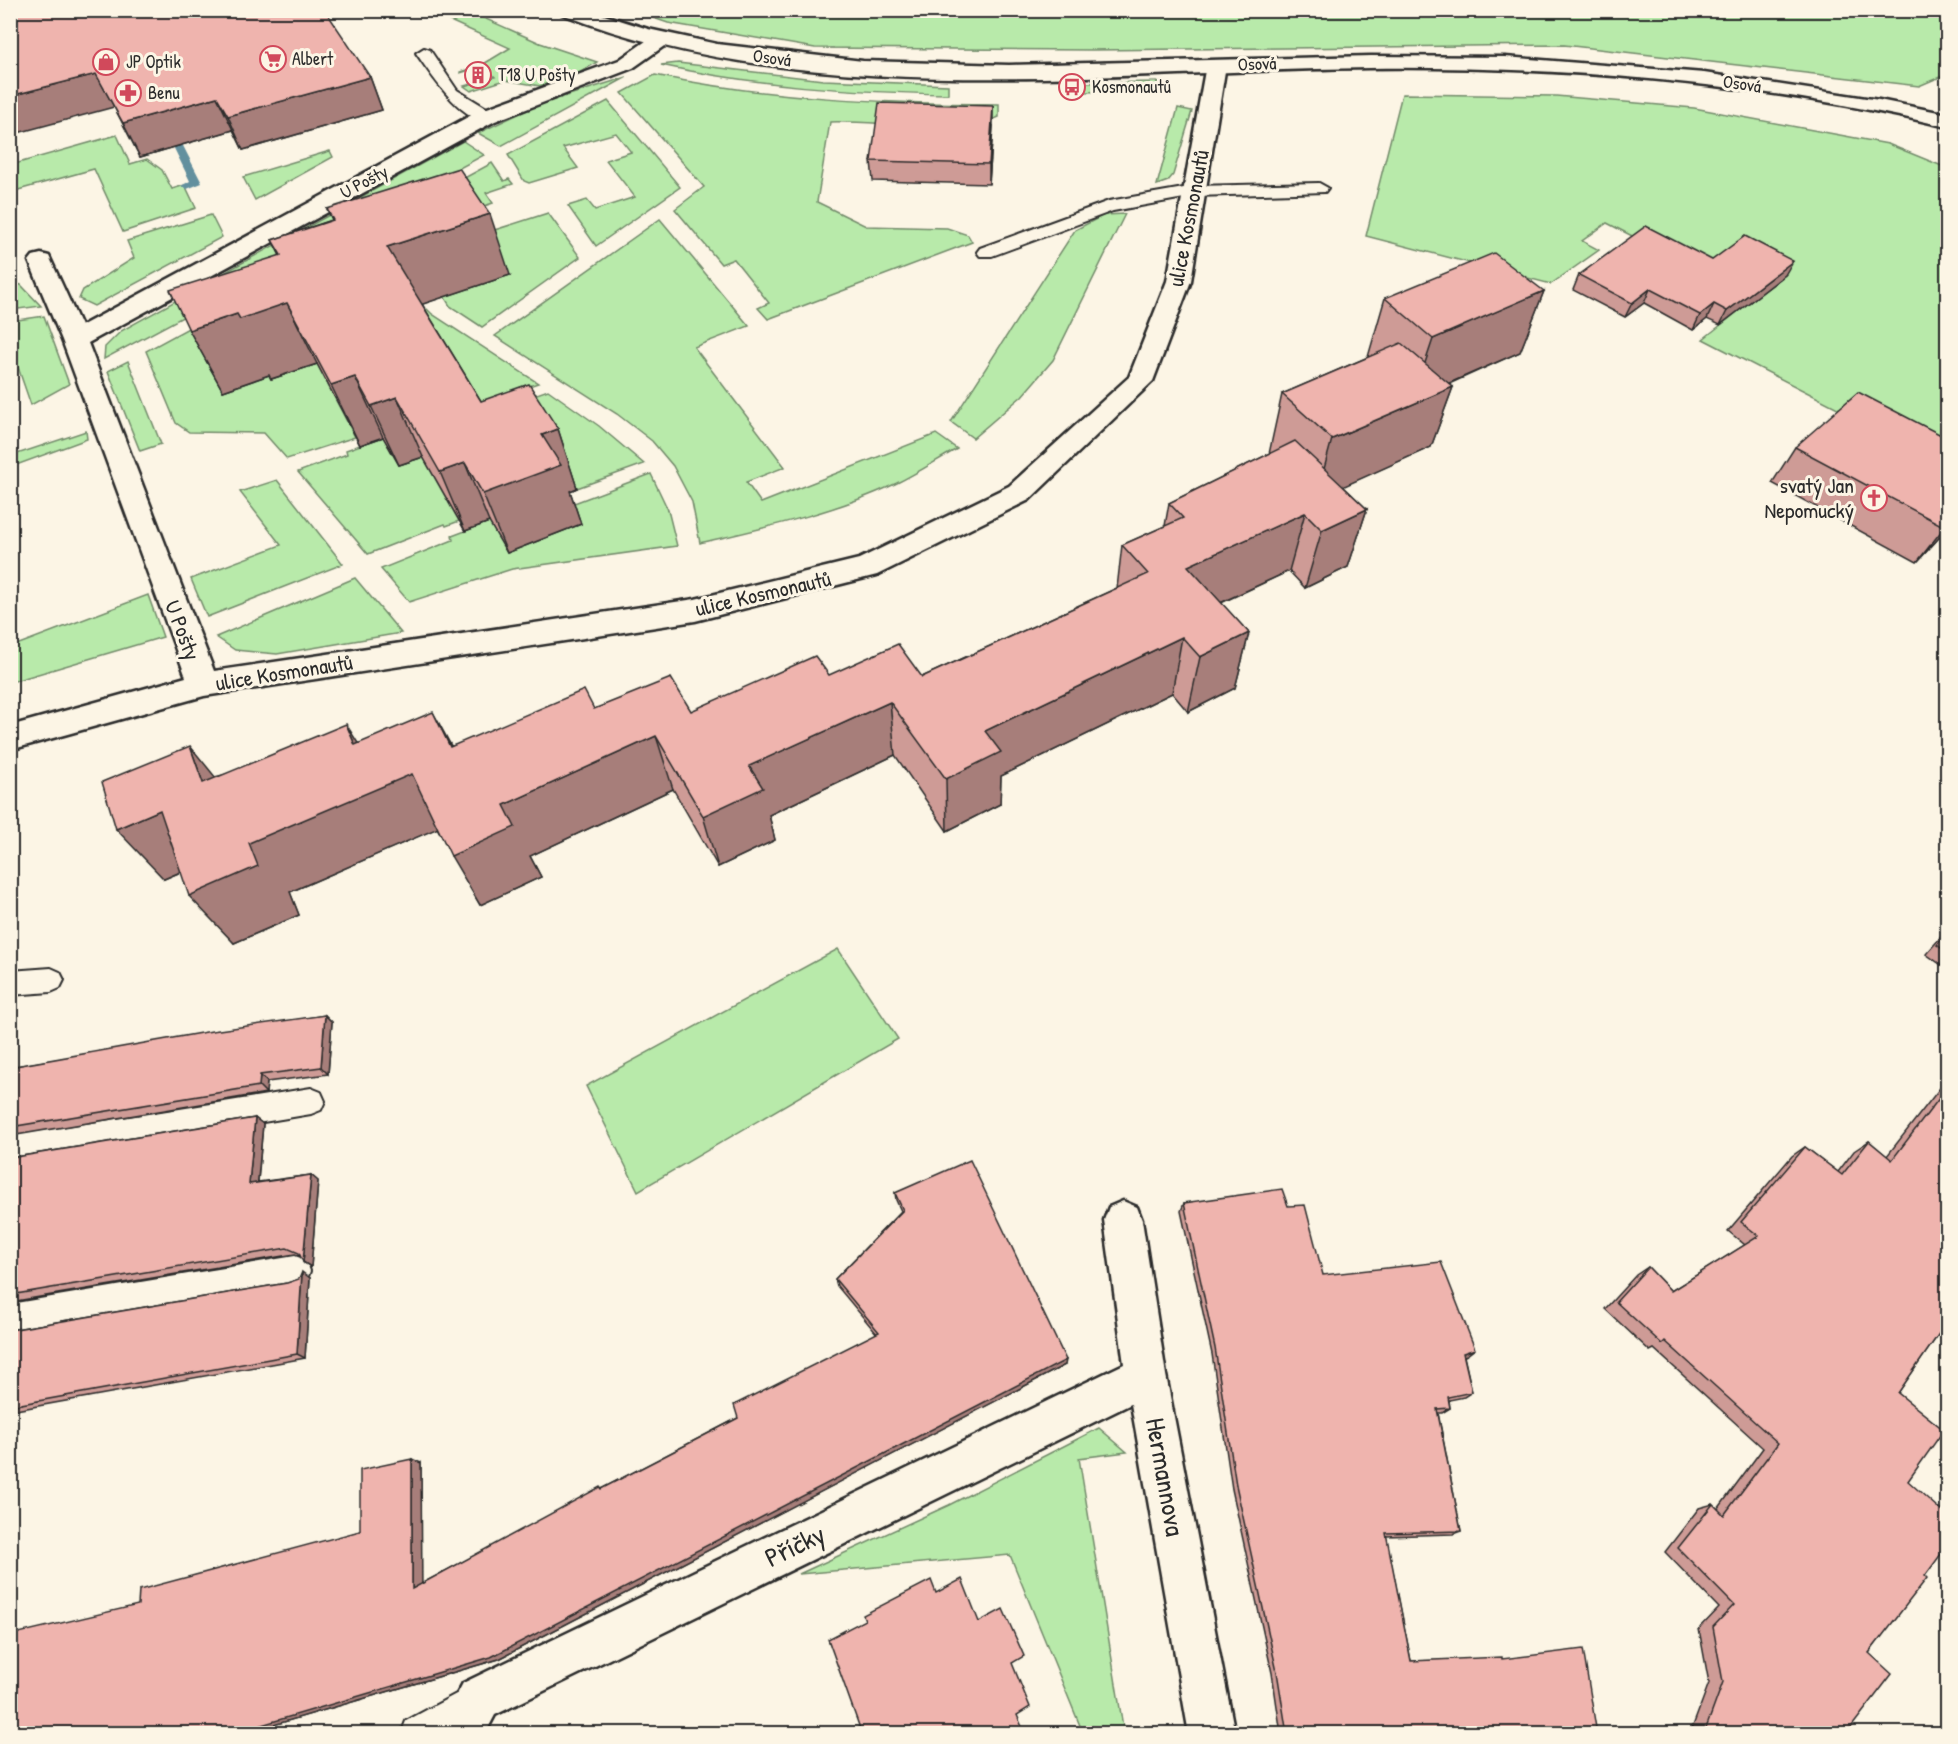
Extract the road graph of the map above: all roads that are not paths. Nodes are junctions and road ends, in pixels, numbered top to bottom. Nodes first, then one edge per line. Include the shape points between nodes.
1 (569, 10) edge
2 (660, 40) junction
3 (424, 53) dead end
4 (1216, 65) junction
5 (487, 116) junction
6 (1947, 121) edge
7 (1319, 188) dead end
8 (1195, 191) junction
9 (986, 252) dead end
10 (41, 261) dead end
11 (74, 340) junction
12 (204, 684) junction
13 (10, 738) edge
14 (51, 980) dead end
15 (10, 983) edge
16 (311, 1101) dead end
17 (10, 1150) edge
18 (1123, 1220) dead end
19 (295, 1271) dead end
20 (10, 1319) edge
21 (1146, 1375) junction
22 (469, 1716) edge
23 (419, 1734) edge
24 (1212, 1734) edge

1 - 2 street, Osová
2 - 4 street, Osová via 862,68 973,71
2 - 5 street, U Pošty via 626,64
3 - 5 lane via 451,93
4 - 6 street, Osová via 1426,60 1542,63 1657,72 1794,92
4 - 8 street, ulice Kosmonautů
5 - 11 street, U Pošty
7 - 8 lane
8 - 9 lane via 1109,206
8 - 12 street, ulice Kosmonautů via 1179,281 1140,381 1019,493 867,568 695,610
10 - 11 street, U Pošty
11 - 12 street, U Pošty
12 - 13 street, ulice Kosmonautů
14 - 15 lane
16 - 17 lane
18 - 21 street, Hermannova
19 - 20 lane
21 - 22 street, Příčky
21 - 24 street, Hermannova
22 - 23 lane

